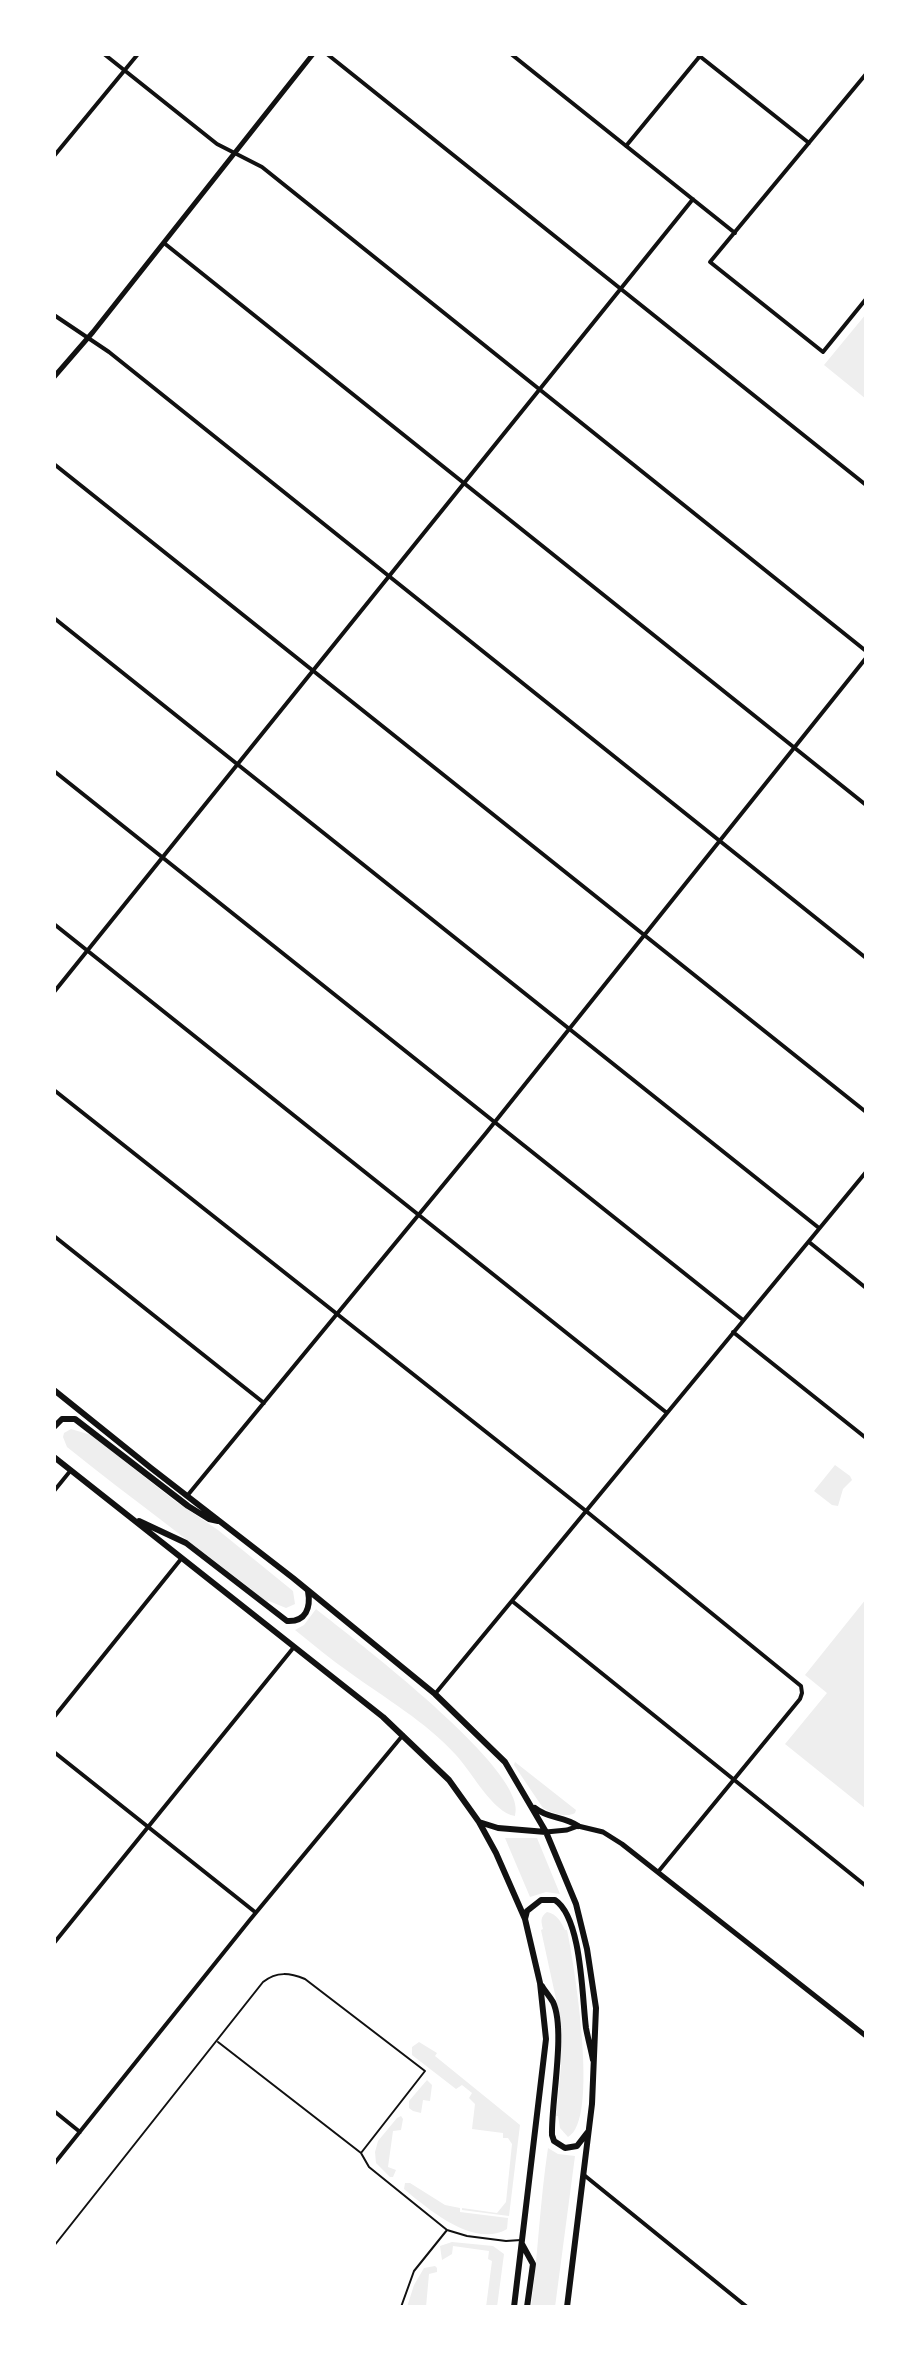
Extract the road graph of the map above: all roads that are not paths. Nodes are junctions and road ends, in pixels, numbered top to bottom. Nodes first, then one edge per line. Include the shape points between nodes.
1 (104, 54) edge
2 (138, 54) edge
3 (313, 54) edge
4 (327, 54) edge
5 (511, 54) edge
6 (700, 55) edge
7 (124, 70) junction
8 (866, 74) edge
9 (809, 143) junction
10 (626, 146) junction
11 (235, 153) junction
12 (54, 156) edge
13 (693, 199) junction
14 (735, 233) junction
15 (164, 243) junction
16 (620, 288) junction
17 (866, 299) edge
18 (54, 315) edge
19 (86, 337) junction
20 (54, 377) edge
21 (539, 390) junction
22 (54, 464) edge
23 (464, 483) junction
24 (866, 485) edge
25 (388, 576) junction
26 (54, 618) edge
27 (866, 651) edge
28 (866, 658) edge
29 (314, 672) junction
30 (795, 748) junction
31 (239, 765) junction
32 (54, 771) edge
33 (866, 805) edge
34 (720, 840) junction
35 (163, 858) junction
36 (54, 924) edge
37 (645, 935) junction
38 (88, 951) junction
39 (866, 958) edge
40 (54, 992) edge
41 (570, 1029) junction
42 (54, 1090) edge
43 (866, 1112) edge
44 (494, 1122) junction
45 (866, 1172) edge
46 (419, 1215) junction
47 (819, 1228) junction
48 (54, 1236) edge
49 (808, 1242) junction
50 (866, 1288) edge
51 (337, 1315) junction
52 (743, 1320) junction
53 (733, 1332) junction
54 (54, 1390) edge
55 (264, 1403) junction
56 (667, 1413) junction
57 (54, 1427) edge
58 (866, 1438) edge
59 (55, 1456) edge
60 (71, 1470) junction
61 (54, 1491) edge
62 (187, 1496) junction
63 (586, 1511) junction
64 (129, 1516) junction
65 (222, 1522) junction
66 (181, 1559) junction
67 (308, 1590) junction
68 (512, 1601) junction
69 (294, 1647) junction
70 (435, 1694) junction
71 (54, 1717) edge
72 (403, 1735) junction
73 (54, 1752) edge
74 (733, 1780) junction
75 (529, 1803) junction
76 (479, 1822) junction
77 (578, 1826) junction
78 (148, 1827) junction
79 (546, 1832) junction
80 (658, 1872) junction
81 (866, 1886) edge
82 (256, 1913) junction
83 (525, 1919) junction
84 (54, 1943) edge
85 (540, 1983) junction
86 (866, 2036) edge
87 (217, 2041) junction
88 (595, 2068) junction
89 (54, 2111) edge
90 (589, 2130) junction
91 (80, 2132) junction
92 (361, 2153) junction
93 (54, 2164) edge
94 (584, 2175) junction
95 (447, 2230) junction
96 (523, 2242) junction
97 (54, 2246) edge
98 (401, 2307) edge
99 (514, 2307) edge
100 (527, 2307) edge
101 (567, 2307) edge
102 (747, 2307) edge

1 - 7 street
2 - 7 street
3 - 11 main road
4 - 16 street
5 - 10 street
6 - 9 street
6 - 10 street
7 - 11 street
7 - 12 street
8 - 9 street
9 - 14 street
10 - 13 street
11 - 15 main road
11 - 21 street via 262,167
13 - 14 street
13 - 16 street
14 - 17 street via 710,262 823,352
15 - 19 main road
15 - 23 street
16 - 21 street
16 - 24 street
18 - 19 street
19 - 20 main road
19 - 25 street
21 - 23 street
21 - 27 street
22 - 29 street
23 - 25 street
23 - 30 street
25 - 29 street
25 - 34 street
26 - 31 street
28 - 30 street
29 - 31 street
29 - 37 street
30 - 33 street
30 - 34 street
31 - 35 street
31 - 41 street
32 - 35 street
34 - 37 street
34 - 39 street
35 - 38 street
35 - 44 street
36 - 38 street
37 - 41 street
37 - 43 street
38 - 40 street
38 - 46 street
41 - 44 street
41 - 47 street
42 - 51 street
44 - 46 street
44 - 52 street
45 - 47 street
46 - 51 street
46 - 56 street
47 - 49 street
48 - 55 street
49 - 50 street
49 - 52 street
51 - 55 street
51 - 63 street
52 - 53 street
53 - 56 street
53 - 58 street
54 - 62 main road
55 - 62 street
56 - 63 street
57 - 65 main road via 62,1419 75,1419 188,1506
59 - 60 main road
60 - 61 street
60 - 64 main road
62 - 65 main road
63 - 68 street
63 - 74 street via 802,1689 800,1699
64 - 66 main road
64 - 67 main road via 186,1543 287,1621 304,1616
65 - 67 main road
66 - 69 main road
66 - 71 street
67 - 70 main road
68 - 70 street
68 - 74 street
69 - 72 main road
69 - 78 street
70 - 75 main road via 505,1762
72 - 76 main road via 449,1780
72 - 82 street
73 - 78 street
74 - 80 street
74 - 81 street
75 - 77 main road
75 - 79 main road
76 - 79 main road
76 - 83 main road
77 - 79 main road
77 - 80 main road via 603,1832
78 - 82 street
78 - 84 street
79 - 88 main road via 576,1904 587,1949 596,2008
80 - 86 main road
82 - 91 street
83 - 85 main road
83 - 88 main road via 541,1900 555,1900 570,1920
85 - 90 main road via 557,2018 552,2135 559,2145 571,2147
85 - 96 main road via 546,2039
87 - 92 lane
87 - 92 lane via 263,1982 283,1973 305,1979 425,2071
87 - 97 lane
88 - 90 main road
89 - 91 street
90 - 94 main road
91 - 93 street
92 - 95 lane via 369,2167
94 - 101 main road
94 - 102 street
95 - 96 lane
95 - 98 lane via 414,2271
96 - 99 main road
96 - 100 main road via 533,2264

